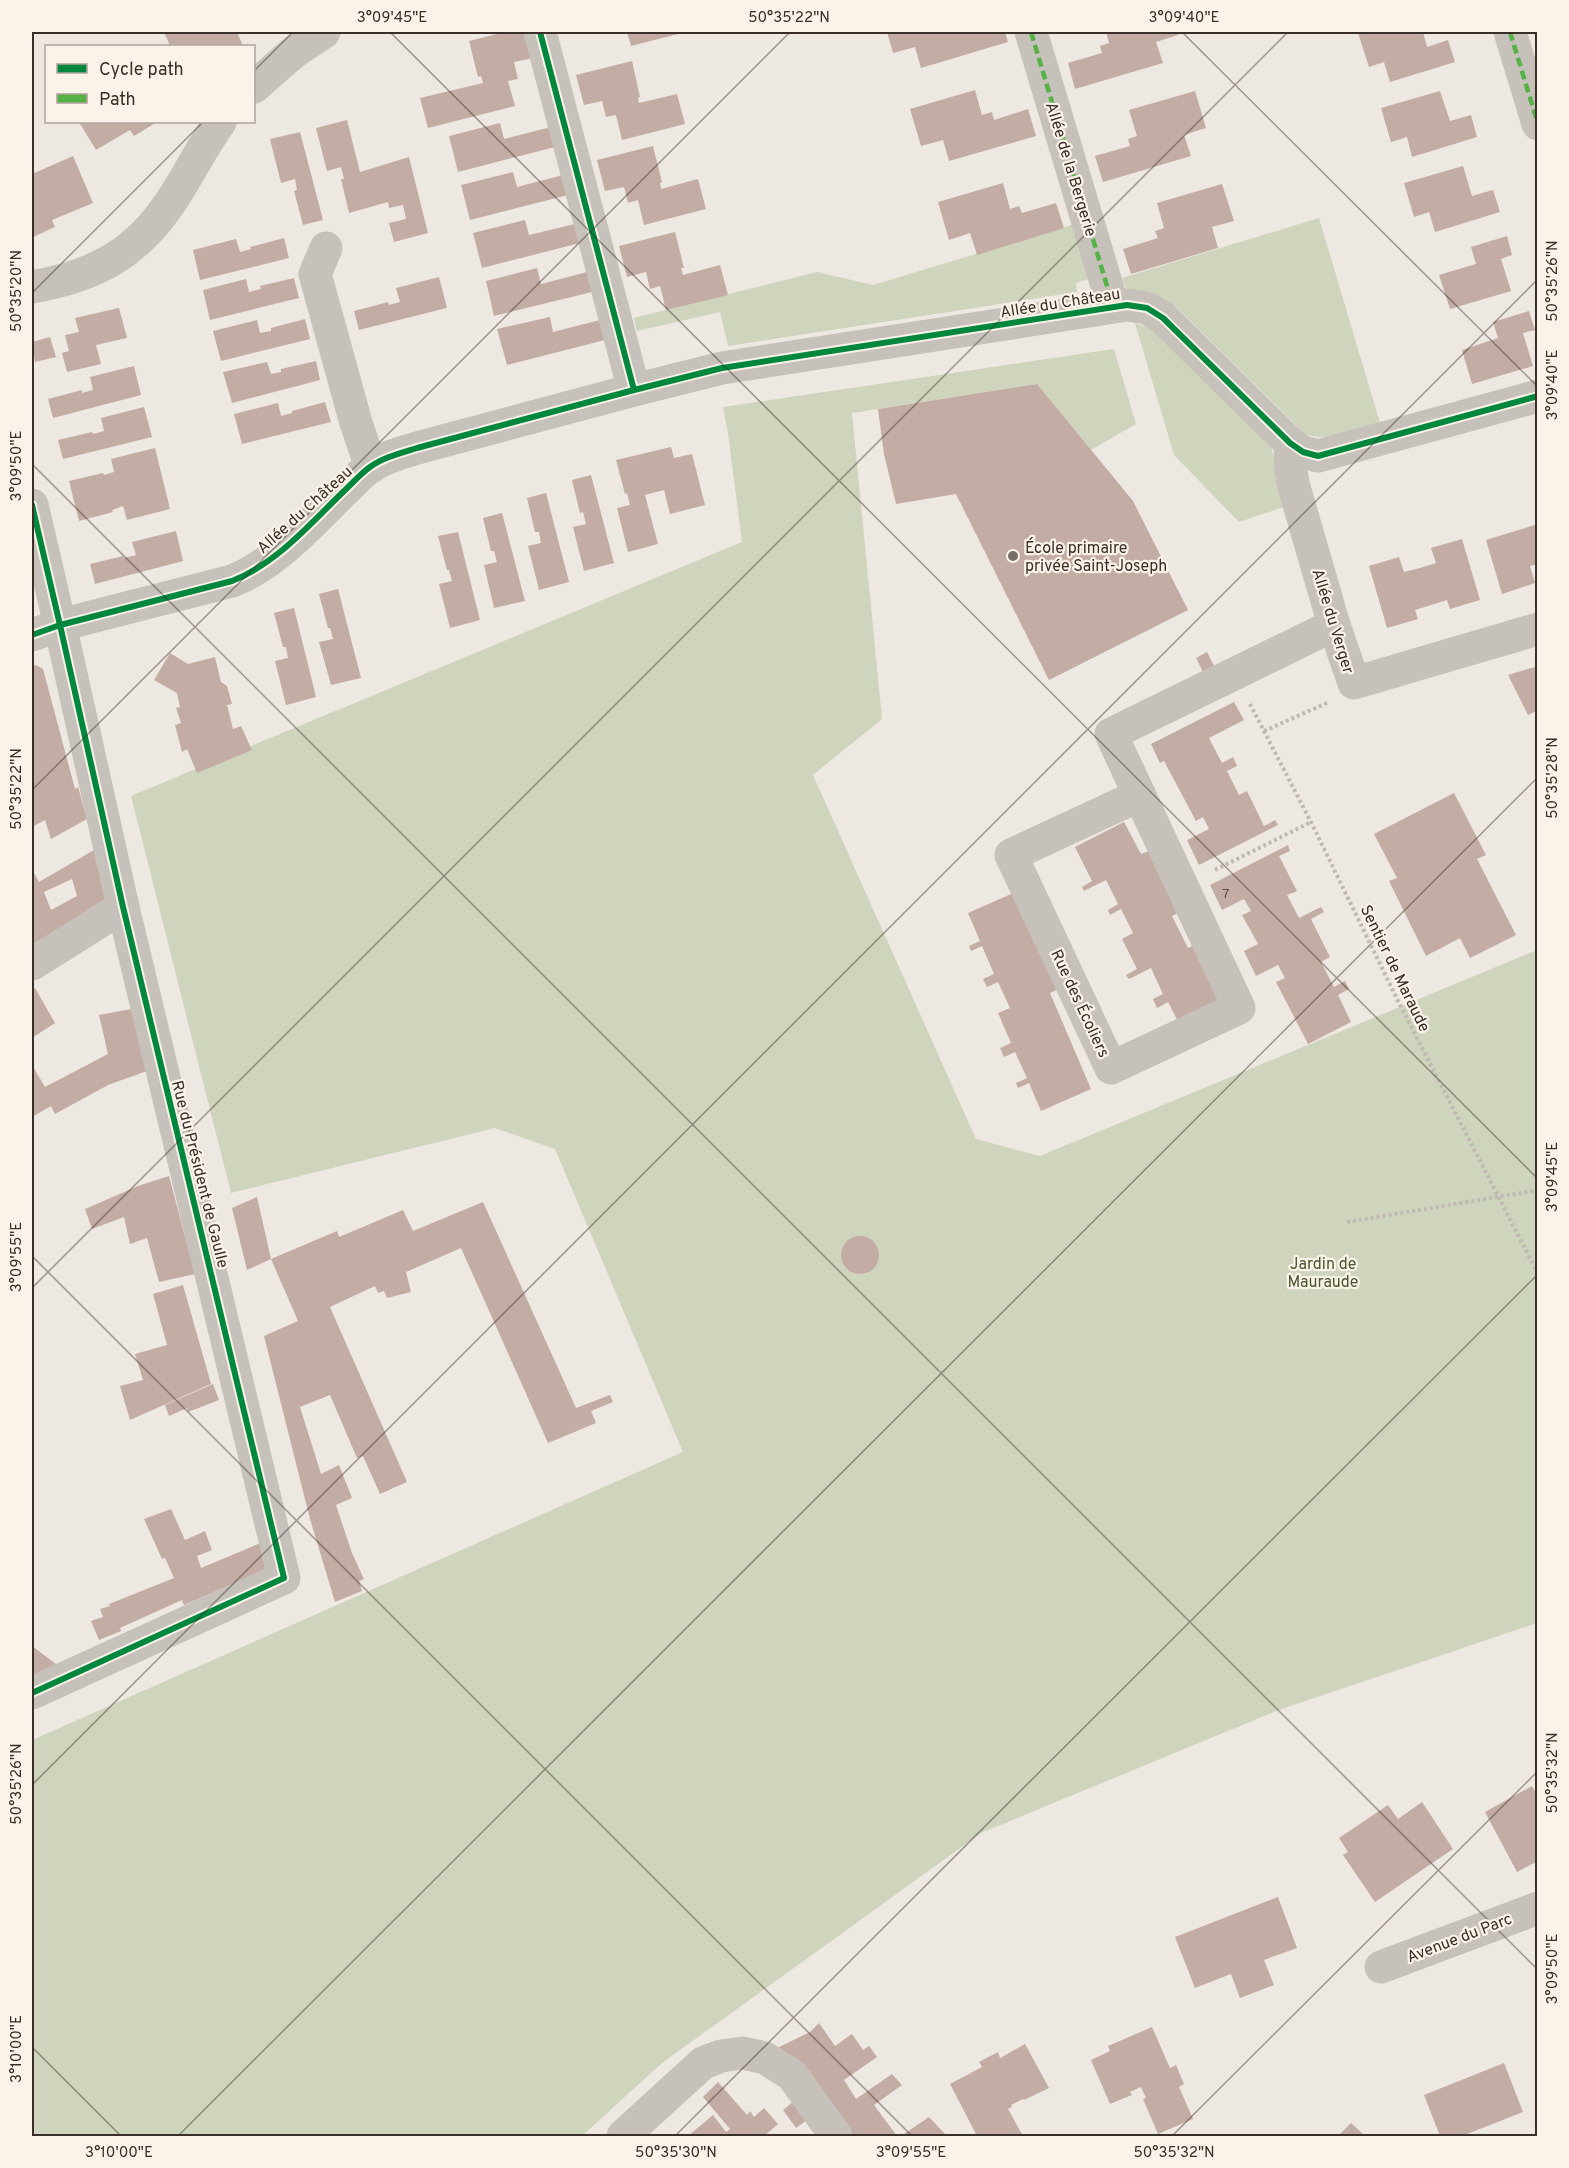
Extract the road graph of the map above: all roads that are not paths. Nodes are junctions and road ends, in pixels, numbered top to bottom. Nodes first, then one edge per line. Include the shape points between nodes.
1 (324, 32) edge
2 (540, 32) edge
3 (1031, 32) edge
4 (1510, 32) edge
5 (255, 86) edge
6 (219, 123) edge
7 (1538, 124) edge
8 (326, 248) dead end
9 (32, 287) edge
10 (1113, 306) junction
11 (634, 390) junction
12 (1538, 396) edge
13 (1290, 443) junction
14 (371, 467) junction
15 (32, 505) edge
16 (1334, 625) junction
17 (1538, 629) edge
18 (46, 630) edge
19 (1140, 795) junction
20 (123, 908) junction
21 (32, 964) edge
22 (32, 1693) edge
23 (1538, 1908) edge
24 (1382, 1967) dead end
25 (623, 2136) edge
26 (836, 2136) edge

1 - 5 street
2 - 11 street
3 - 10 street, Allée de la Bergerie
4 - 7 street
6 - 9 street via 173,199 147,233 88,274
8 - 14 street, Allée du Château via 315,274
10 - 11 street, Allée du Château via 722,368
10 - 13 street, Allée du Château via 1137,306 1163,318
11 - 14 street, Allée du Château via 417,448
12 - 13 street, Allée du Château via 1318,456
13 - 16 street, Allée du Verger via 1294,487
14 - 18 street, Allée du Château via 282,550 248,574
15 - 18 street, Rue du Président de Gaulle
16 - 17 street, Allée du Verger via 1354,683
16 - 19 street, Rue des Écoliers via 1111,735
18 - 20 street, Rue du Président de Gaulle
19 - 19 street, Rue des Écoliers via 1239,1008 1111,1068 1011,855
20 - 21 street
20 - 22 street, Rue du Président de Gaulle via 284,1578
23 - 24 street, Avenue du Parc
25 - 26 street via 704,2063 743,2054 765,2058 792,2075

